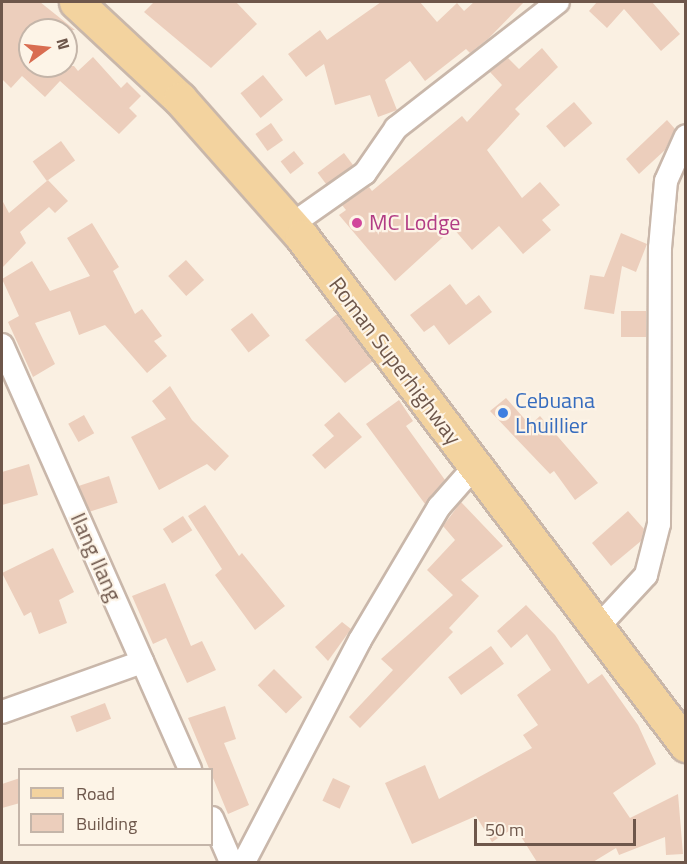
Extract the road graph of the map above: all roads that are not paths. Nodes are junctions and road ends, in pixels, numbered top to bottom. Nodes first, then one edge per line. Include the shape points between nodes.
1 (76, 2) edge
2 (558, 2) edge
3 (686, 136) edge
4 (291, 225) junction
5 (2, 345) edge
6 (475, 466) junction
7 (597, 628) junction
8 (142, 662) junction
9 (2, 712) edge
10 (684, 740) edge
11 (189, 768) edge
12 (213, 820) edge
13 (231, 862) edge
14 (244, 862) edge

1 - 4 main road, Roman Superhighway via 180,99
2 - 4 street via 396,128 365,173
3 - 7 street via 666,180 660,248 659,524 646,575
4 - 6 main road, Roman Superhighway
5 - 8 street, Ilang Ilang
6 - 7 main road, Roman Superhighway
6 - 14 street via 439,507 360,640
7 - 10 main road, Roman Superhighway
8 - 9 street
8 - 11 street, Ilang Ilang
12 - 13 street

